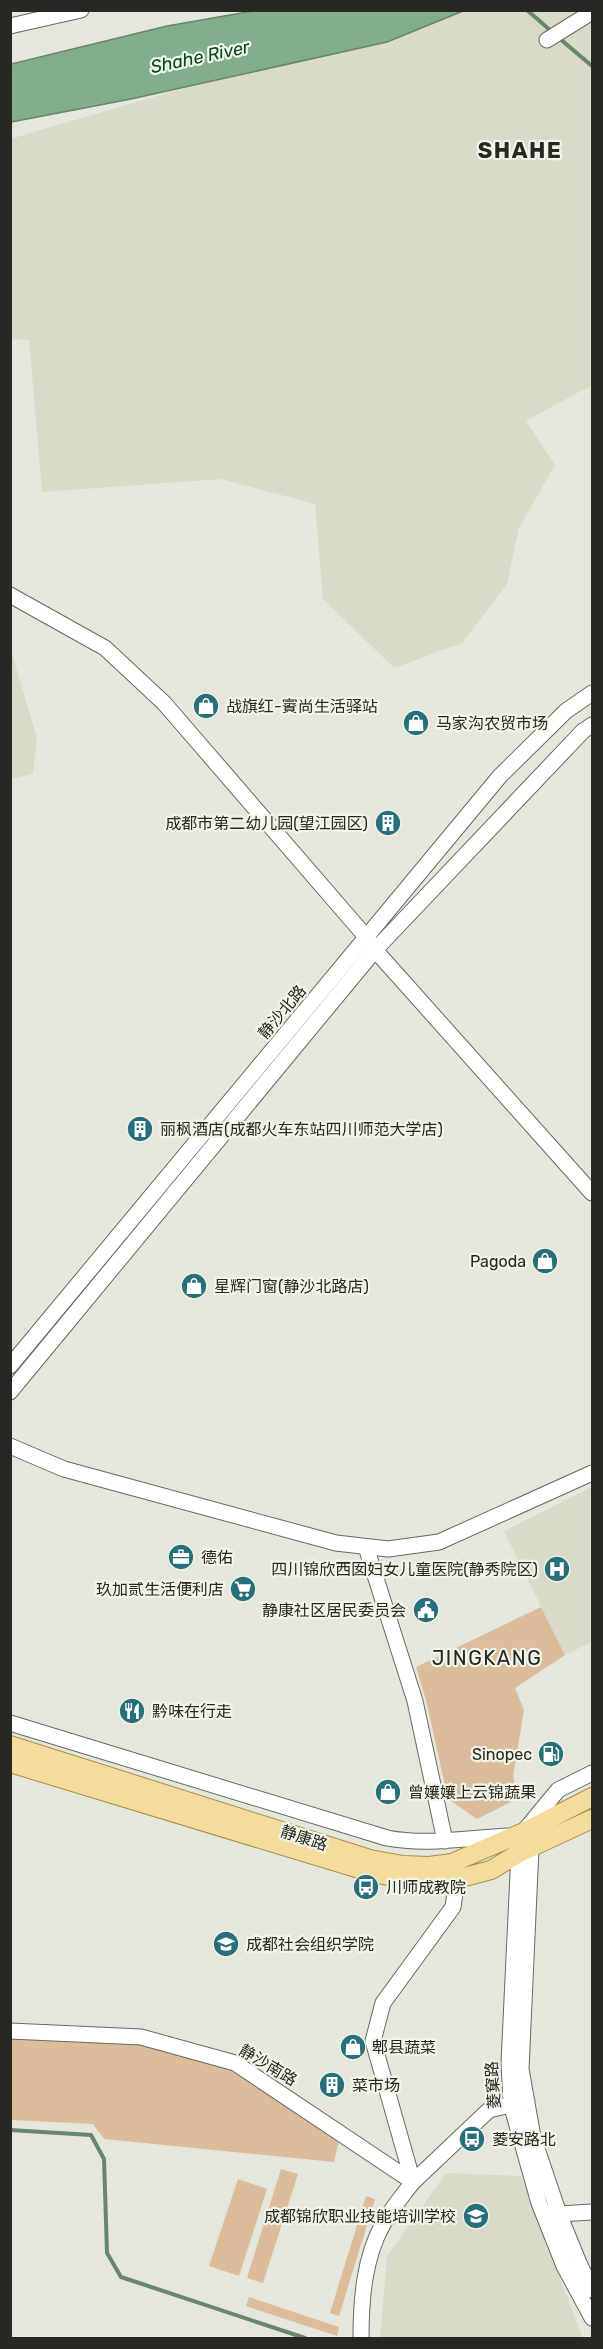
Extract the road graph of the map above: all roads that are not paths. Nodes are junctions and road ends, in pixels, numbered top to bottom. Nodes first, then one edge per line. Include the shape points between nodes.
1 (81, 10) edge
2 (592, 12) edge
3 (20, 20) edge
4 (547, 40) dead end
5 (10, 595) edge
6 (592, 693) edge
7 (592, 725) edge
8 (371, 944) junction
9 (592, 1193) edge
10 (10, 1366) edge
11 (10, 1392) edge
12 (10, 1446) edge
13 (592, 1473) edge
14 (366, 1547) junction
15 (10, 1722) edge
16 (10, 1745) edge
17 (10, 1763) edge
18 (592, 1773) edge
19 (592, 1797) edge
20 (592, 1819) edge
21 (522, 1840) junction
22 (445, 1841) junction
23 (457, 1879) junction
24 (10, 2031) edge
25 (527, 2101) junction
26 (511, 2104) junction
27 (413, 2182) junction
28 (592, 2212) edge
29 (559, 2214) junction
30 (592, 2290) edge
31 (592, 2318) edge
32 (361, 2338) edge

1 - 3 street
2 - 4 street
5 - 8 street via 105,648 164,703
6 - 8 street, 静沙北路 via 566,711 500,776
7 - 8 street, 静沙北路
8 - 9 street
8 - 10 street, 静沙北路
8 - 11 street, 静沙北路
12 - 14 street via 64,1469 336,1544
13 - 14 street via 439,1542 388,1549
14 - 22 street via 415,1701
15 - 22 street via 387,1838
16 - 21 main road, 静康路 via 370,1859 429,1866 452,1863
17 - 23 main road, 静康路 via 369,1872 416,1882
18 - 21 street via 558,1790
19 - 21 main road, 静康路
20 - 21 main road, 静康路
21 - 22 street via 472,1837
21 - 23 main road, 静康路 via 490,1870
21 - 25 street, 菱窠路 via 521,2069
21 - 26 street, 菱窠路 via 509,2063
23 - 27 street via 453,1907 383,2003 373,2041
24 - 27 street, 静沙南路 via 141,2037 235,2063
25 - 26 street
25 - 29 street, 菱窠路 via 533,2137
26 - 27 street via 489,2110
26 - 31 street, 菱窠路 via 539,2203 564,2266
27 - 32 street via 382,2224 368,2264 361,2303
28 - 29 street
29 - 30 street, 菱窠路

